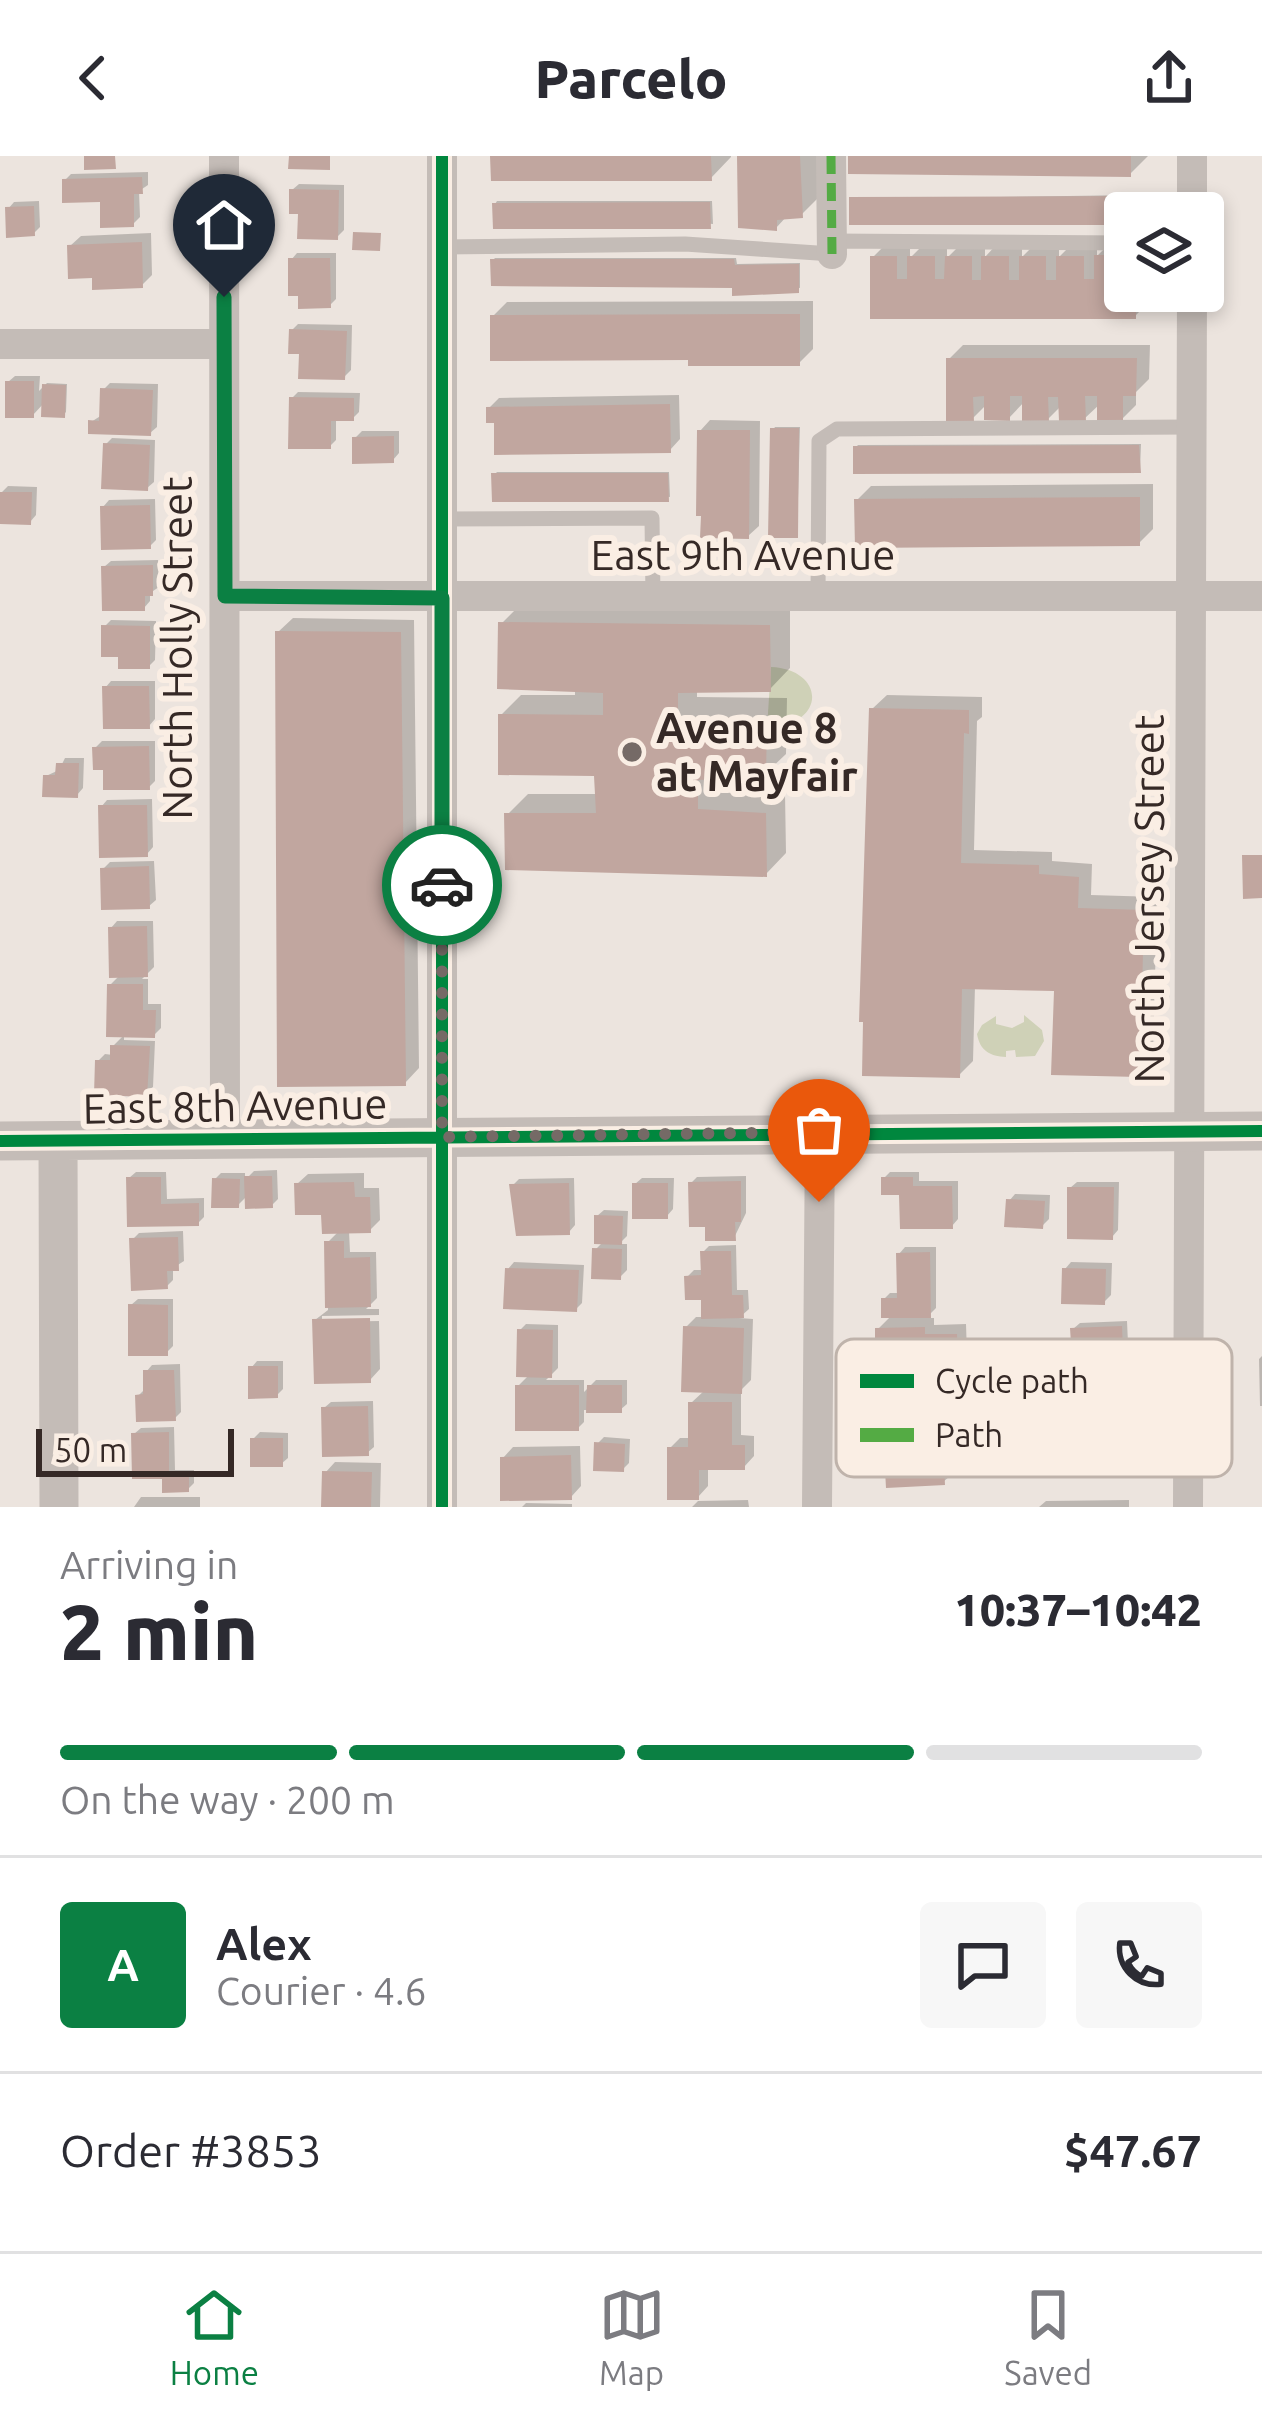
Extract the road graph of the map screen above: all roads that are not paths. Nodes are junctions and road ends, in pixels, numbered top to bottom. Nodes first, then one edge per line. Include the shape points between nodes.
1 (224, 156) edge
2 (442, 156) edge
3 (831, 156) edge
4 (1192, 156) edge
5 (1192, 192) edge
6 (1104, 243) edge
7 (442, 248) junction
8 (832, 248) junction
9 (1192, 312) edge
10 (0, 344) edge
11 (224, 344) junction
12 (1191, 427) junction
13 (442, 519) junction
14 (1190, 595) junction
15 (225, 596) junction
16 (1262, 596) edge
17 (818, 597) junction
18 (442, 598) junction
19 (653, 598) junction
20 (1192, 1131) junction
21 (1262, 1131) edge
22 (820, 1132) junction
23 (442, 1137) junction
24 (225, 1140) junction
25 (0, 1141) edge
26 (58, 1141) junction
27 (1190, 1339) edge
28 (1188, 1477) edge
29 (58, 1507) edge
30 (442, 1507) edge
31 (817, 1507) edge
32 (1188, 1507) edge

1 - 11 street, North Holly Street
2 - 7 street
3 - 8 street
4 - 5 street
6 - 8 lane
7 - 8 lane
7 - 13 street
9 - 12 street, North Jersey Street
10 - 11 street
11 - 15 street, North Holly Street
12 - 14 street, North Jersey Street
12 - 17 lane via 837,429 819,441
13 - 18 street
13 - 19 lane via 652,518
14 - 16 street, East 9th Avenue
14 - 17 street, East 9th Avenue
14 - 20 street, North Jersey Street
15 - 18 street, East 9th Avenue
15 - 24 street, North Holly Street
17 - 19 street, East 9th Avenue
18 - 19 street, East 9th Avenue
18 - 23 street
20 - 21 street, East 8th Avenue
20 - 22 street, East 8th Avenue
20 - 27 street, North Jersey Street
22 - 23 street, East 8th Avenue
22 - 31 street
23 - 24 street, East 8th Avenue
23 - 30 street
24 - 26 street, East 8th Avenue
25 - 26 street, East 8th Avenue
26 - 29 street
28 - 32 street, North Jersey Street

